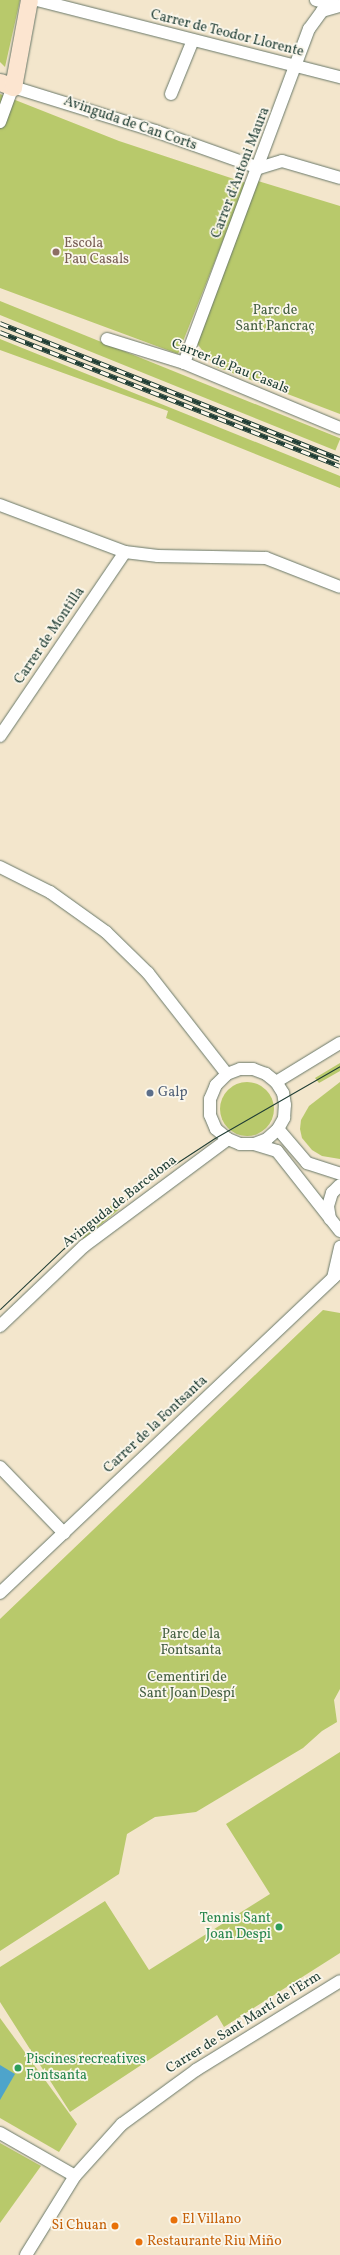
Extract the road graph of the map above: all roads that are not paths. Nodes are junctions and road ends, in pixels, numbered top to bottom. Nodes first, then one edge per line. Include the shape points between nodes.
1 (29, 0) edge
2 (37, 0) edge
3 (316, 0) edge
4 (339, 6) edge
5 (193, 40) junction
6 (296, 67) junction
7 (340, 77) edge
8 (7, 84) edge
9 (171, 94) dead end
10 (0, 122) edge
11 (259, 168) junction
12 (340, 178) edge
13 (107, 339) dead end
14 (184, 363) junction
15 (340, 428) edge
16 (0, 505) edge
17 (125, 552) junction
18 (340, 587) edge
19 (0, 736) edge
20 (0, 867) edge
21 (340, 1043) edge
22 (227, 1074) junction
23 (276, 1082) junction
24 (278, 1129) junction
25 (228, 1139) junction
26 (254, 1144) junction
27 (340, 1174) edge
28 (340, 1185) edge
29 (330, 1219) junction
30 (340, 1232) edge
31 (340, 1247) edge
32 (338, 1276) edge
33 (0, 1326) edge
34 (0, 1467) edge
35 (64, 1533) junction
36 (0, 1593) edge
37 (340, 1980) edge
38 (0, 2133) edge
39 (75, 2176) junction
40 (26, 2255) edge

1 - 8 street
2 - 5 street, Carrer de Teodor Llorente
3 - 4 street
4 - 6 street, Carrer d'Antoni Maura via 322,11 314,18
5 - 6 street, Carrer de Teodor Llorente
5 - 9 street
6 - 7 street, Carrer de Teodor Llorente
6 - 11 street, Carrer d'Antoni Maura
8 - 10 street
8 - 11 street, Avinguda de Can Corts via 155,131
11 - 12 street via 282,161
11 - 14 street, Carrer d'Antoni Maura
13 - 14 street, Carrer de Pau Casals
14 - 15 street, Carrer de Pau Casals
16 - 17 street
17 - 18 street via 158,556 266,558
17 - 19 street, Carrer de Montilla
20 - 22 street via 50,892 106,932 148,973
21 - 23 street
22 - 23 street via 240,1069 253,1069 266,1074
22 - 25 street via 216,1085 210,1099 210,1115 216,1129
23 - 24 street via 283,1093 285,1105 284,1118
24 - 26 street via 267,1139
24 - 27 street via 307,1163
25 - 26 street via 240,1144
25 - 33 street, Avinguda de Barcelona via 84,1246
26 - 29 street via 277,1150
28 - 29 street via 332,1193 328,1206
29 - 30 street
31 - 32 street, Carrer de la Fontsanta
32 - 35 street, Carrer de la Fontsanta
34 - 35 street
35 - 36 street, Carrer de la Fontsanta
37 - 39 street, Carrer de Sant Martí de l'Erm via 196,2070 146,2105 105,2141
38 - 39 street
39 - 40 street, Carrer de Sant Martí de l'Erm

